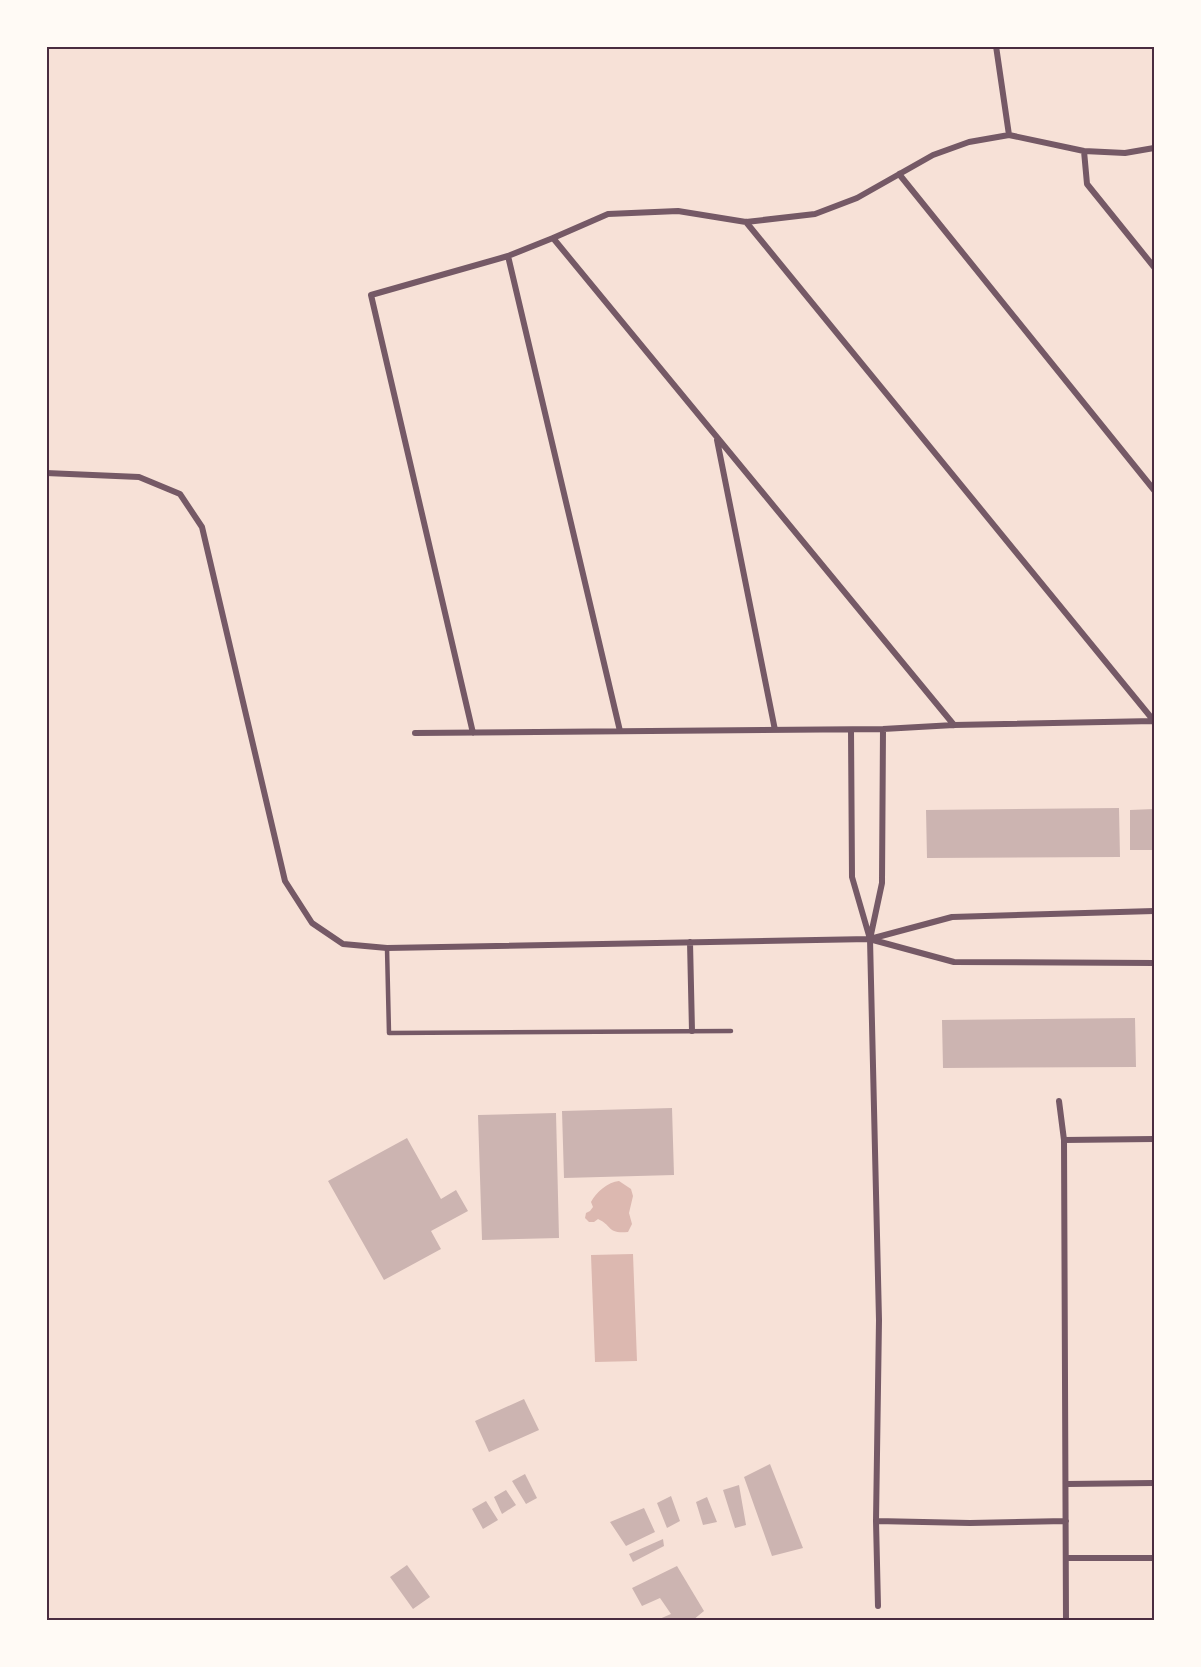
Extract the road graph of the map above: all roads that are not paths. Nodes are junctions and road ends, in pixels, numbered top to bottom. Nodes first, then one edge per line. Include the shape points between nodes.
1 (996, 46) edge
2 (1009, 135) junction
3 (1155, 148) edge
4 (1083, 151) junction
5 (899, 174) junction
6 (746, 222) junction
7 (553, 238) junction
8 (508, 255) junction
9 (1155, 267) edge
10 (717, 437) junction
11 (46, 473) edge
12 (1155, 490) edge
13 (1154, 721) edge
14 (954, 725) junction
15 (883, 729) junction
16 (776, 730) junction
17 (852, 730) junction
18 (620, 731) junction
19 (415, 733) dead end
20 (473, 733) junction
21 (1155, 911) edge
22 (870, 939) junction
23 (690, 942) junction
24 (387, 948) junction
25 (1155, 963) edge
26 (692, 1031) junction
27 (731, 1031) dead end
28 (1059, 1101) dead end
29 (1155, 1139) edge
30 (1064, 1140) junction
31 (1155, 1483) edge
32 (1067, 1484) junction
33 (876, 1521) junction
34 (1066, 1521) junction
35 (1066, 1558) junction
36 (1155, 1558) edge
37 (878, 1606) dead end
38 (1066, 1620) edge

1 - 2 street
2 - 4 street
2 - 5 street via 933,154
3 - 4 street via 1125,153
4 - 9 street via 1087,184
5 - 6 street via 856,198 815,214
5 - 12 street
6 - 7 street via 678,211 608,214
6 - 13 street
7 - 8 street
7 - 10 street
8 - 18 street
8 - 20 street via 370,295
10 - 14 street
10 - 16 street
11 - 24 street via 139,477 180,494 202,526 285,881 312,923 343,944
13 - 14 street
14 - 15 street
15 - 17 street
15 - 22 street via 882,883
16 - 17 street
16 - 18 street
17 - 22 street via 852,877
18 - 20 street
19 - 20 street
21 - 22 street via 952,917
22 - 23 street
22 - 25 street via 954,962
22 - 33 street via 879,1320
23 - 24 street
23 - 26 street
24 - 26 lane via 388,1033
26 - 27 lane
28 - 30 street
29 - 30 street
30 - 32 street
31 - 32 street
32 - 34 street
33 - 34 street
33 - 37 street
34 - 35 street
35 - 36 street
35 - 38 street

